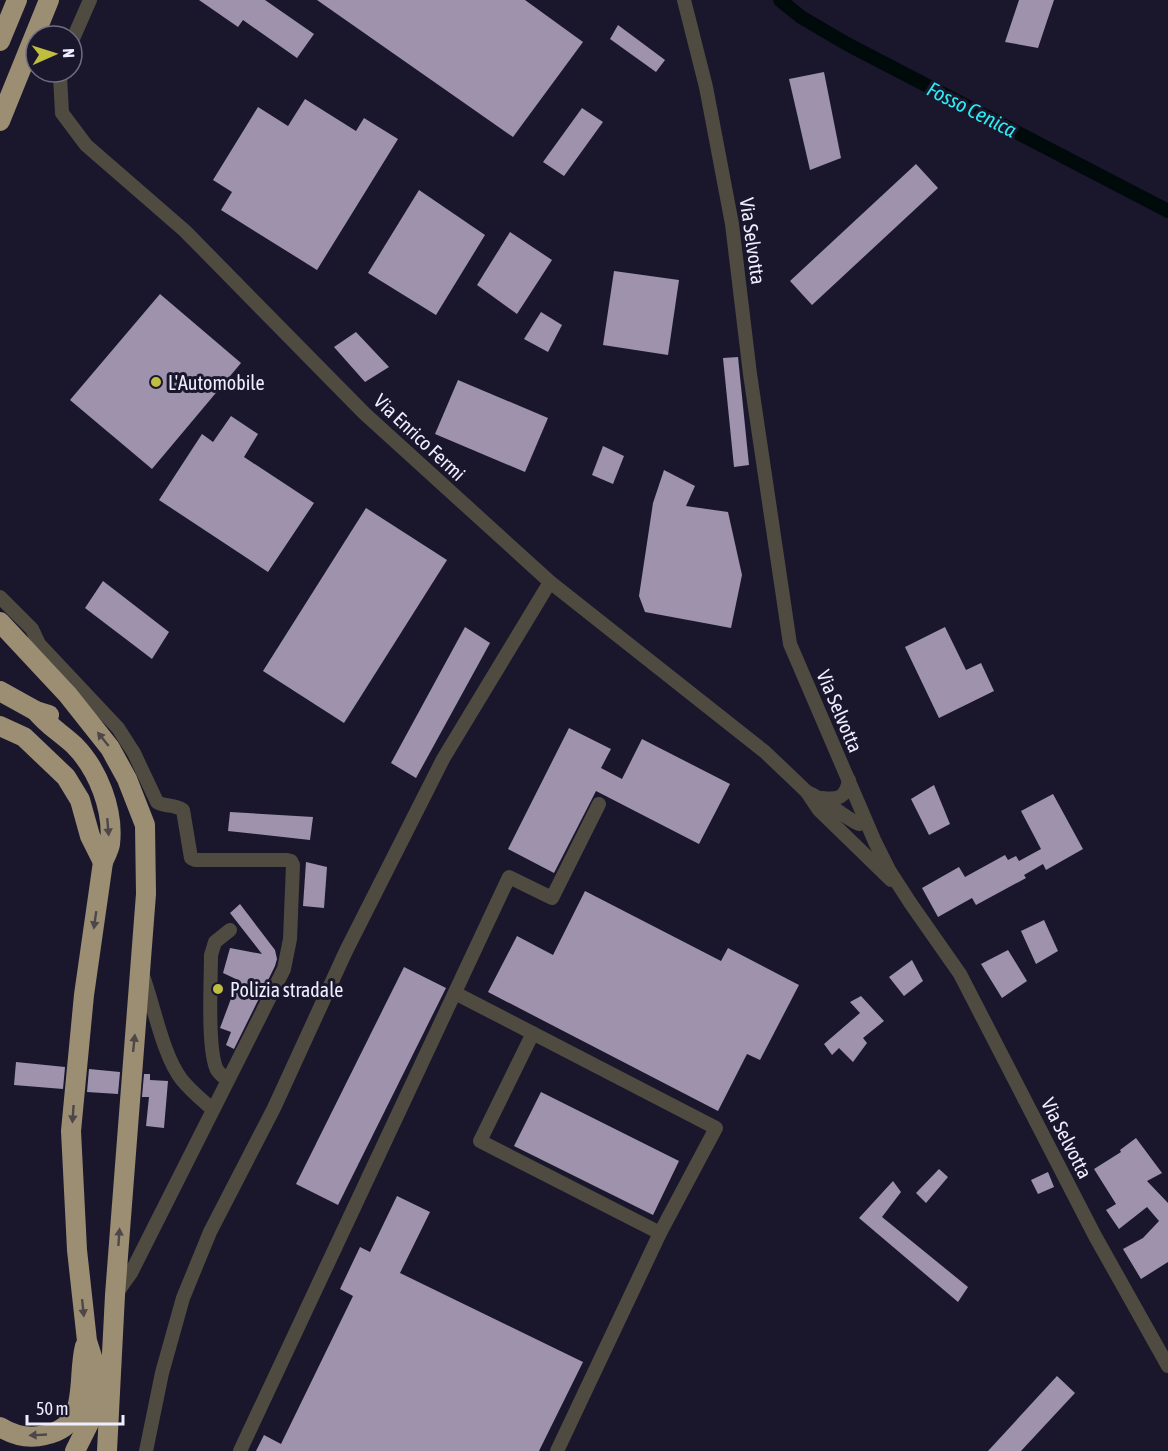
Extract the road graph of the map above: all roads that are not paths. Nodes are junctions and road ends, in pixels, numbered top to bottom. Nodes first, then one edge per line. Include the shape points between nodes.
1 (17, 0) edge
2 (49, 0) edge
3 (90, 0) edge
4 (684, 0) edge
5 (79, 24) edge
6 (0, 41) edge
7 (60, 84) edge
8 (0, 121) edge
9 (550, 582) junction
10 (0, 597) edge
11 (0, 622) edge
12 (0, 692) edge
13 (36, 711) junction
14 (0, 726) edge
15 (849, 780) junction
16 (807, 792) junction
17 (822, 798) junction
18 (599, 804) dead end
19 (866, 822) junction
20 (841, 832) junction
21 (144, 851) junction
22 (103, 862) junction
23 (901, 889) junction
24 (230, 930) dead end
25 (140, 970) junction
26 (455, 993) junction
27 (533, 1033) junction
28 (227, 1079) junction
29 (212, 1110) junction
30 (660, 1233) junction
31 (115, 1295) junction
32 (87, 1341) junction
33 (1168, 1366) edge
34 (108, 1425) junction
35 (0, 1427) edge
36 (75, 1451) edge
37 (101, 1451) edge
38 (107, 1451) edge
39 (146, 1451) edge
40 (240, 1451) edge
41 (557, 1451) edge

1 - 6 highway
2 - 8 highway
3 - 5 street
4 - 15 street, Via Selvotta via 706,87 732,224 790,644
7 - 9 street, Via Enrico Fermi via 62,113 87,145 185,231 364,413
9 - 16 street, Via Enrico Fermi via 765,752
9 - 39 street via 443,759 210,1232 183,1299
10 - 28 street via 118,728 157,802 183,810 191,858 287,860 293,865 290,939 284,969
21 -> 11 highway via 144,825 119,762 68,695
12 - 13 highway
13 - 21 highway via 65,726 105,766
13 -> 22 highway via 83,755 99,783 106,803 110,846
14 - 22 highway via 24,737 66,777 80,800 90,836
15 - 17 street via 842,797
15 - 19 street, Via Selvotta
16 - 17 street, Via Enrico Fermi
16 - 20 street, Via Enrico Fermi
17 - 19 street, Via Enrico Fermi via 851,820
18 - 26 street via 552,898 509,877
19 - 20 street via 860,834
19 - 23 street, Via Selvotta
20 - 23 street, Via Enrico Fermi
21 - 25 highway via 146,894
22 -> 32 highway via 84,995 71,1131 77,1250
23 - 33 street, Via Selvotta via 960,974 1095,1236
24 - 28 street via 215,942 211,955 214,1060
25 - 29 street via 175,1070
31 -> 25 highway
26 - 27 street
26 - 40 street
27 - 30 street via 480,1141
27 - 30 street via 716,1128
28 - 29 street
29 - 31 street via 131,1273
30 - 41 street
31 - 34 highway
32 -> 35 highway via 79,1400 71,1422 54,1434 38,1437 11,1433
32 - 36 highway via 93,1360 94,1391 89,1423
34 - 37 highway
34 - 38 highway

